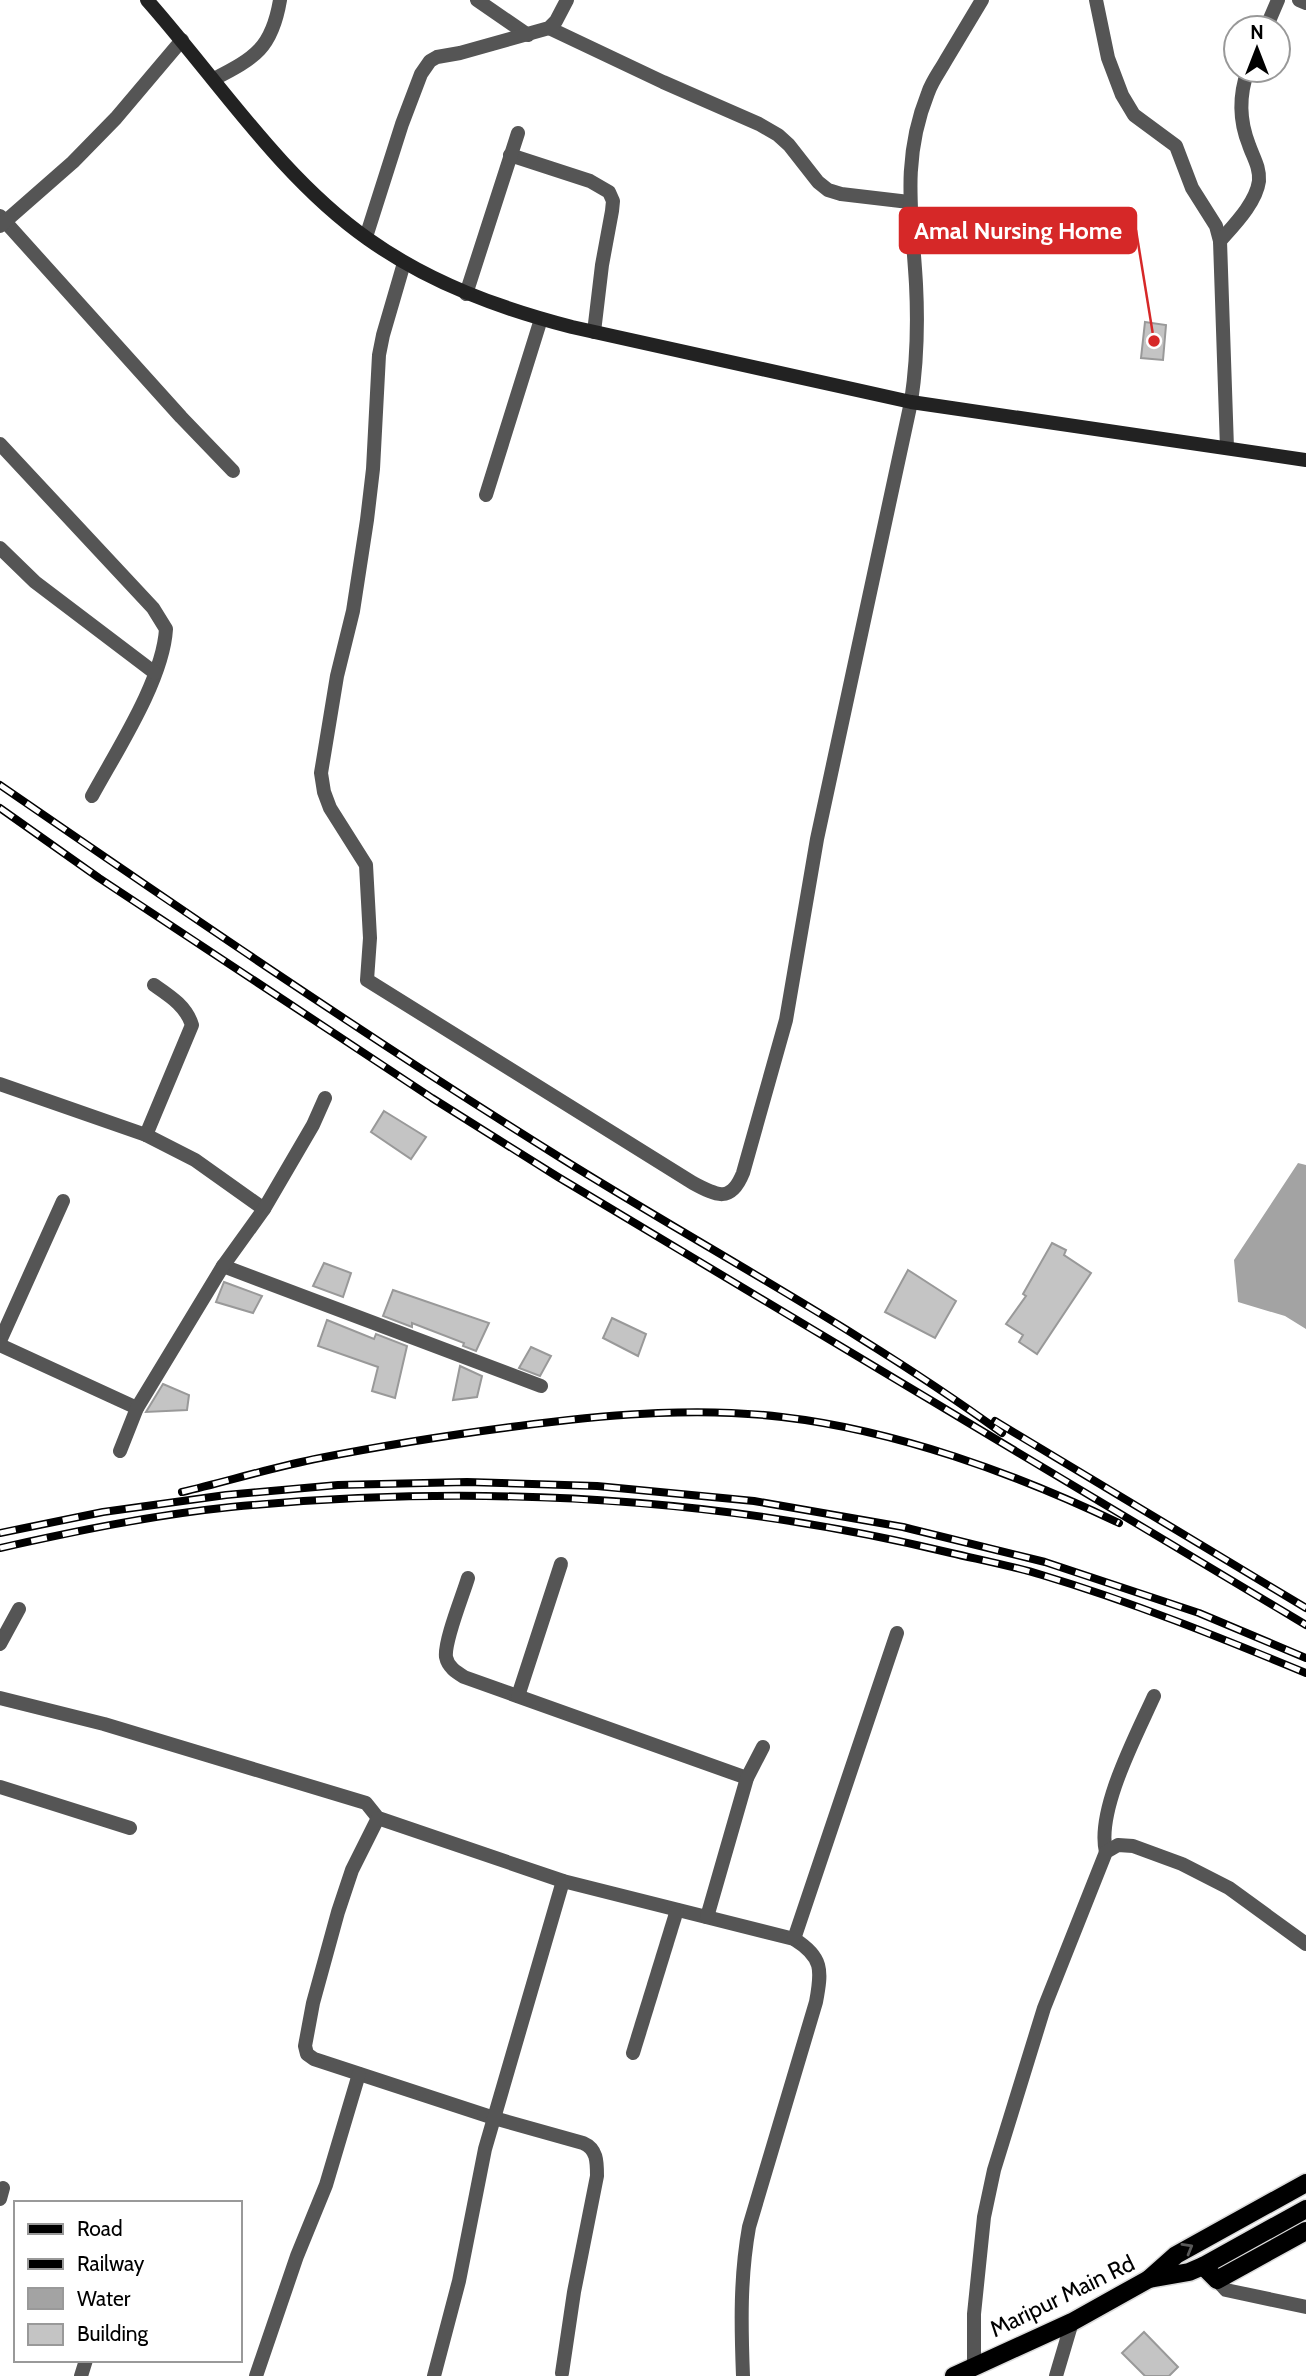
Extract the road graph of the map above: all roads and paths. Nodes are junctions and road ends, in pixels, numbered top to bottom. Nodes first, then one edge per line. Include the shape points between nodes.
1 (147, 0) edge
2 (280, 0) edge
3 (477, 0) edge
4 (567, 0) edge
5 (982, 0) edge
6 (1096, 0) edge
7 (1299, 0) edge
8 (1306, 3) edge
9 (550, 28) junction
10 (528, 35) junction
11 (183, 40) junction
12 (214, 79) junction
13 (1244, 84) edge
14 (518, 133) dead end
15 (510, 155) junction
16 (909, 202) junction
17 (2, 222) edge
18 (366, 237) junction
19 (1220, 240) junction
20 (404, 263) junction
21 (466, 294) junction
22 (541, 319) junction
23 (594, 332) junction
24 (911, 402) junction
25 (0, 444) edge
26 (1227, 449) junction
27 (1306, 460) edge
28 (233, 471) dead end
29 (486, 495) dead end
30 (0, 548) edge
31 (155, 673) junction
32 (92, 796) dead end
33 (154, 985) dead end
34 (0, 1084) edge
35 (325, 1098) dead end
36 (146, 1135) junction
37 (63, 1202) dead end
38 (264, 1209) junction
39 (223, 1266) junction
40 (0, 1343) edge
41 (541, 1386) dead end
42 (137, 1408) junction
43 (120, 1451) dead end
44 (561, 1564) dead end
45 (468, 1577) dead end
46 (19, 1609) dead end
47 (897, 1633) dead end
48 (0, 1644) edge
49 (518, 1696) junction
50 (1154, 1696) dead end
51 (0, 1698) edge
52 (762, 1747) dead end
53 (747, 1778) junction
54 (0, 1787) edge
55 (378, 1818) junction
56 (130, 1828) dead end
57 (1106, 1852) junction
58 (564, 1881) junction
59 (677, 1910) junction
60 (707, 1917) junction
61 (794, 1939) junction
62 (1306, 1944) edge
63 (634, 2053) dead end
64 (359, 2074) junction
65 (494, 2118) junction
66 (1306, 2183) edge
67 (1306, 2209) edge
68 (1306, 2231) edge
69 (1203, 2266) junction
70 (1149, 2279) junction
71 (1217, 2280) junction
72 (1306, 2307) edge
73 (1072, 2322) junction
74 (974, 2367) junction
75 (562, 2373) dead end
76 (256, 2376) edge
77 (434, 2376) edge
78 (743, 2376) edge
79 (954, 2376) edge
80 (1056, 2376) edge

1 - 11 main road
2 - 12 street via 267,42 238,67
3 - 10 street
4 - 9 street
5 - 16 street via 928,91 911,158
6 - 19 street via 1108,58 1122,95 1135,115 1176,146
7 - 8 street
9 - 10 street
9 - 16 street via 779,135 828,190
10 - 18 street via 437,57 425,67
11 - 12 main road
11 - 17 street via 73,162
12 - 18 main road via 295,174
13 - 19 street via 1241,118 1259,183
14 - 15 street
15 - 21 street
15 - 23 street via 590,181 609,192 612,211
16 - 24 street via 916,285
17 - 28 street
18 - 20 main road
19 - 26 street
20 - 21 main road
20 - 24 street via 379,355 367,520 321,773 330,808 366,865 367,980 713,1194 732,1192 743,1173 782,1033 817,839
21 - 22 main road
22 - 23 main road
22 - 29 street
23 - 24 main road
24 - 26 main road
25 - 31 street via 161,618 165,641
26 - 27 main road
30 - 31 street via 35,582
31 - 32 street
33 - 36 street via 177,1001 192,1025
34 - 36 street
35 - 38 street
36 - 38 street via 195,1160
37 - 40 street
38 - 39 street
39 - 41 street
39 - 42 street
40 - 42 street
42 - 43 street
44 - 49 street
45 - 49 street via 446,1657 452,1669 464,1677
46 - 48 street
47 - 61 street
49 - 53 street
50 - 57 street via 1107,1814
51 - 55 street via 104,1724 366,1803
52 - 53 street
53 - 60 street
54 - 56 street
55 - 58 street
55 - 64 street via 345,1889 305,2046 314,2059
57 - 62 street via 1118,1845 1133,1846 1182,1864 1229,1888
57 - 74 street via 1044,2008 993,2170 974,2314
58 - 59 street
58 - 65 street
59 - 60 street
59 - 63 street
60 - 61 street
61 - 78 street via 816,1957 820,1981 747,2239 741,2308
64 - 65 street
64 - 76 street via 326,2185
65 - 75 street via 583,2143 590,2146 597,2161
65 - 77 street
70 -> 66 main road via 1176,2255
67 - 69 main road, Maripur Main Rd
68 - 71 main road
69 - 70 main road, Maripur Main Rd
69 - 71 main road
70 - 73 main road, Maripur Main Rd
71 - 72 street via 1226,2290
73 - 74 main road, Maripur Main Rd
73 - 80 street
74 - 79 main road, Maripur Main Rd

